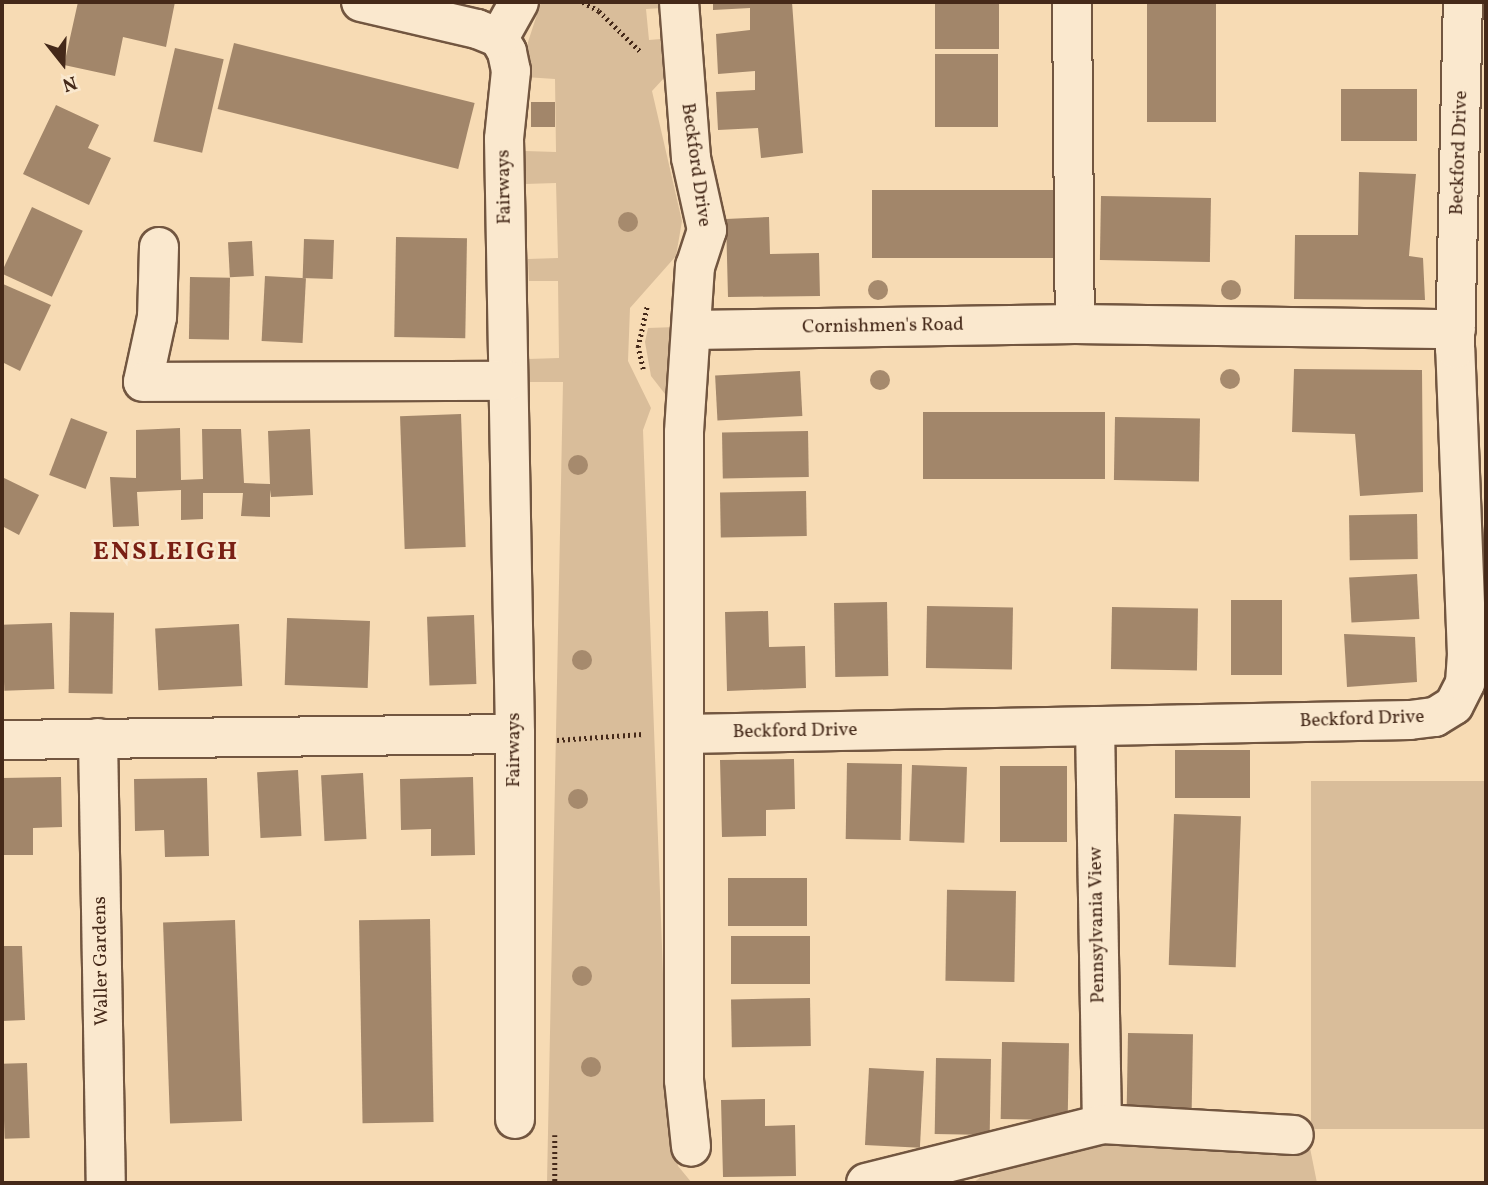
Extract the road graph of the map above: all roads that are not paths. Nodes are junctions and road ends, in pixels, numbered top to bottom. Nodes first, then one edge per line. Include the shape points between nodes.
1 (361, 2) edge
2 (519, 2) edge
3 (1072, 2) edge
4 (1463, 2) edge
5 (669, 11) edge
6 (499, 38) junction
7 (1475, 42) edge
8 (159, 247) dead end
9 (1075, 324) junction
10 (1456, 329) junction
11 (691, 330) junction
12 (508, 381) junction
13 (1095, 726) junction
14 (515, 734) junction
15 (685, 734) junction
16 (97, 738) junction
17 (2, 740) edge
18 (515, 1119) dead end
19 (1102, 1124) junction
20 (1294, 1135) dead end
21 (691, 1147) dead end
22 (106, 1183) edge
23 (866, 1183) edge

1 - 6 street
2 - 6 street
3 - 9 street
4 - 7 street, Beckford Drive
5 - 11 street, Beckford Drive via 707,230 695,266
6 - 12 street, Fairways via 511,71 504,139
7 - 10 street, Beckford Drive
8 - 12 street via 156,317 143,382
9 - 10 street, Cornishmen's Road
9 - 11 street, Cornishmen's Road
10 - 13 street, Beckford Drive via 1467,654 1465,682 1454,705 1435,717 1410,720
11 - 15 street, Beckford Drive via 684,433
12 - 14 street, Fairways
13 - 15 street, Beckford Drive
13 - 19 street, Pennsylvania View
14 - 16 street
14 - 18 street, Fairways
15 - 21 street, Beckford Drive via 684,1080
16 - 17 street
16 - 22 street, Waller Gardens
19 - 20 street
19 - 23 street

